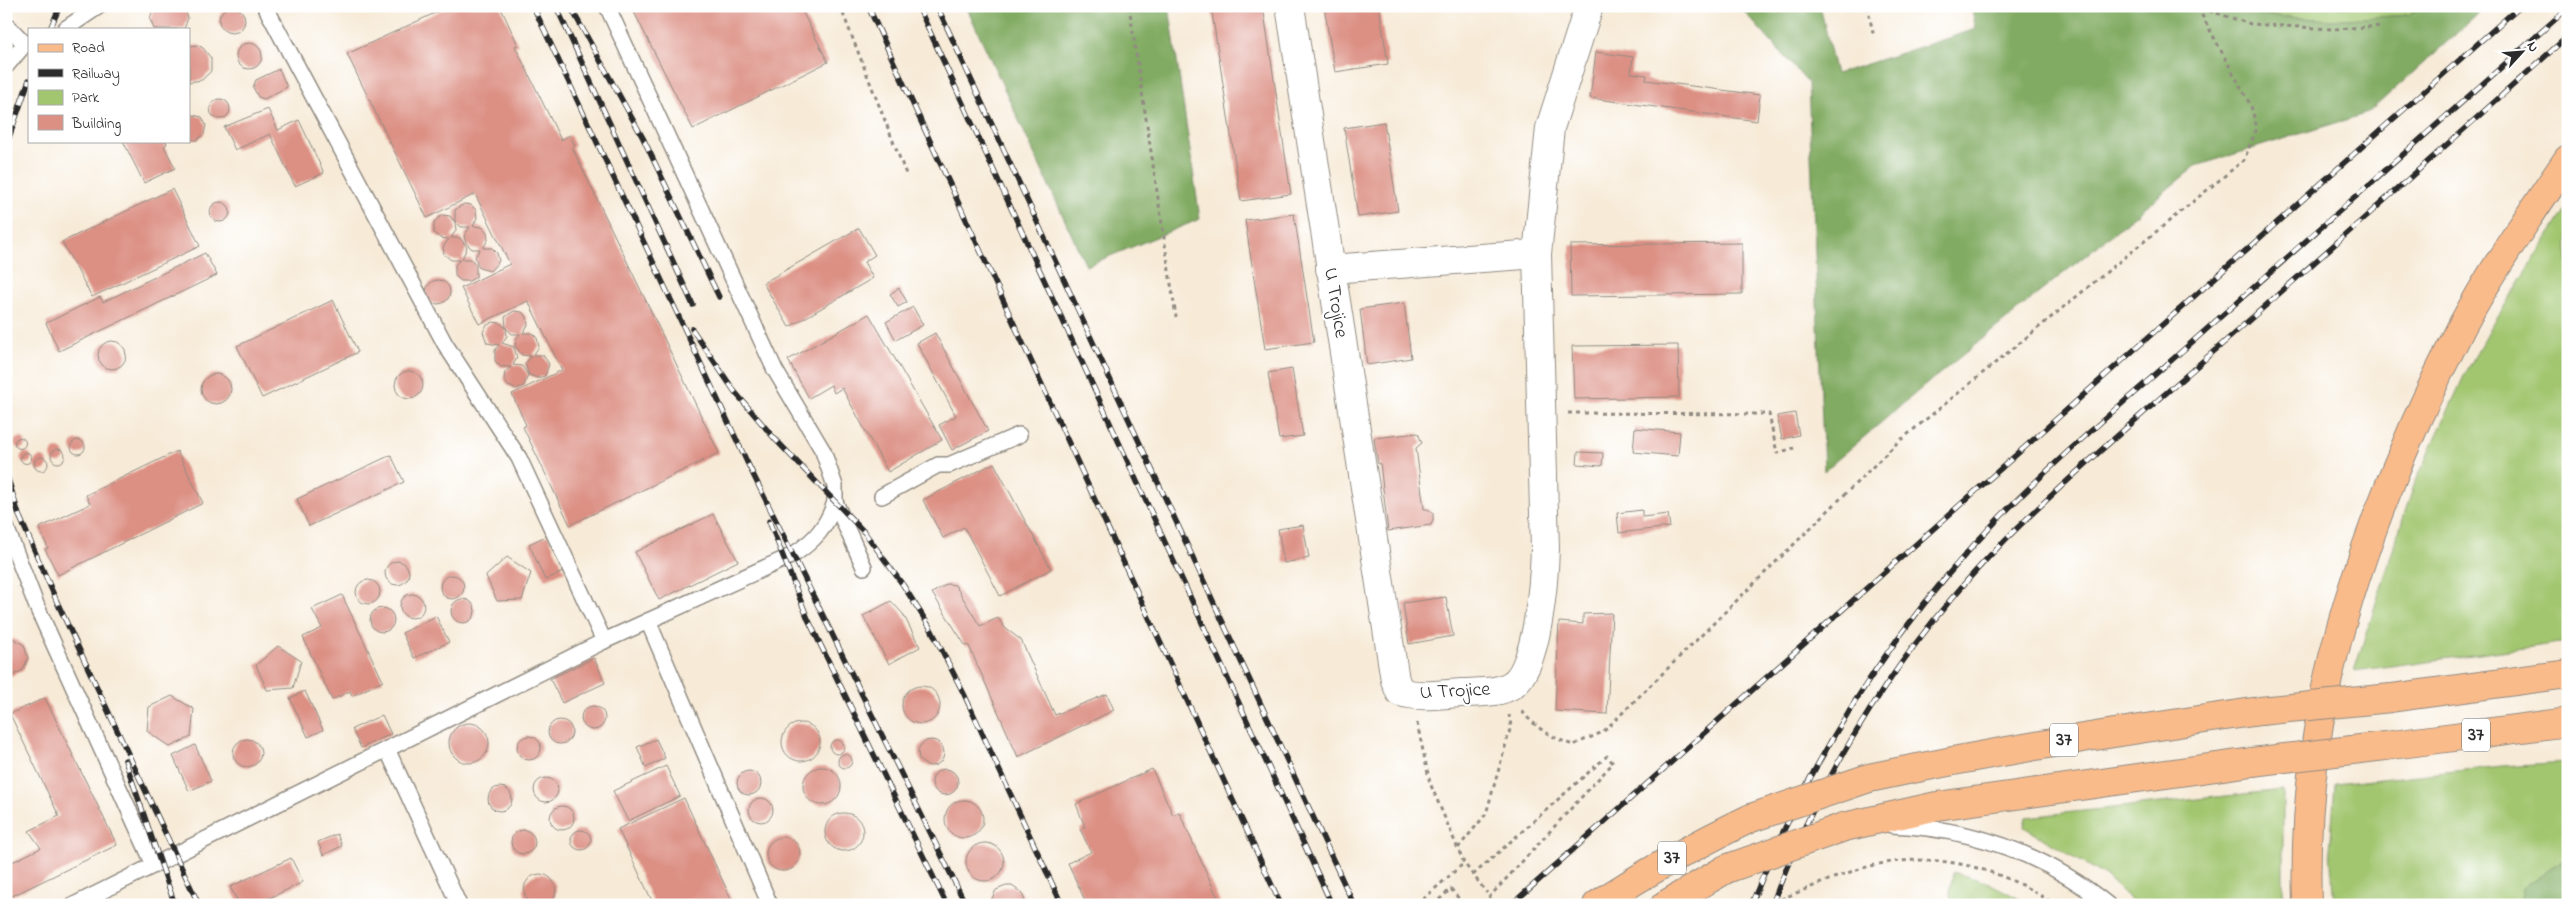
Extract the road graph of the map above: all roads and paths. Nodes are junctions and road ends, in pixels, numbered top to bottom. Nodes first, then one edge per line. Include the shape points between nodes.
1 (99, 6) edge
2 (265, 6) edge
3 (608, 6) edge
4 (840, 6) edge
5 (1128, 6) edge
6 (1290, 6) edge
7 (1589, 6) edge
8 (1867, 6) edge
9 (2196, 7) edge
10 (6, 24) edge
11 (2383, 26) dead end
12 (66, 28) edge
13 (1874, 37) dead end
14 (27, 43) edge
15 (6, 66) edge
16 (2568, 159) edge
17 (906, 174) dead end
18 (1537, 254) junction
19 (1330, 269) junction
20 (1176, 317) dead end
21 (1542, 413) junction
22 (1019, 436) dead end
23 (1794, 448) dead end
24 (882, 496) dead end
25 (835, 502) junction
26 (6, 527) edge
27 (864, 567) dead end
28 (648, 621) junction
29 (604, 641) junction
30 (2568, 674) edge
31 (1506, 688) junction
32 (1416, 695) junction
33 (2568, 722) edge
34 (387, 749) junction
35 (1844, 827) junction
36 (1458, 848) junction
37 (1464, 863) junction
38 (154, 865) junction
39 (1473, 875) junction
40 (1487, 893) dead end
41 (74, 905) edge
42 (459, 905) edge
43 (770, 905) edge
44 (1423, 905) edge
45 (1433, 905) edge
46 (1464, 905) edge
47 (1482, 905) edge
48 (1597, 905) edge
49 (1665, 905) edge
50 (1766, 905) edge
51 (2055, 905) edge
52 (2108, 905) edge
53 (2307, 905) edge

1 - 12 lane
2 - 29 lane via 445,344 523,466
3 - 25 lane via 776,370 823,451 835,486
4 - 17 path
5 - 20 path
6 - 19 street, U Trojice
7 - 18 street, U Trojice via 1550,128
8 - 13 path
9 - 11 path via 2251,24 2333,29
9 - 31 path via 2252,106 2257,128 2244,160 1898,443 1603,732 1573,745 1556,739 1530,721
10 - 14 lane
14 - 15 lane
16 - 53 main road via 2519,231 2463,325 2389,487 2367,549 2336,645 2319,722 2308,811
18 - 19 street
18 - 21 street, U Trojice
19 - 32 street, U Trojice via 1395,680 1400,692
21 - 23 path via 1769,414 1776,453
21 - 31 street, U Trojice via 1545,549 1542,592 1531,654 1525,670 1515,683
22 - 24 lane via 949,465 938,465
25 - 27 lane
25 - 28 lane via 825,526 806,546
26 - 38 lane via 37,607
28 - 29 lane
28 - 43 lane
29 - 34 lane
30 - 48 main road, 37, bridge via 2092,735 1869,778 1751,818 1674,856
31 - 32 street, U Trojice
31 - 36 path via 1511,726 1486,814
32 - 36 path via 1418,733 1430,783
33 - 35 main road, 37, bridge via 1938,806
34 - 38 lane
34 - 42 lane
35 - 49 main road, 37, bridge via 1726,870
35 - 52 lane via 1916,826 1988,840 2043,861
36 - 37 path
37 - 39 path
37 - 44 path via 1420,902
38 - 41 lane
39 - 40 path
39 - 47 path via 1607,756 1613,763
45 - 46 path via 1450,889
50 - 51 path, bridge via 1873,865 1916,859 1971,866 2004,877

